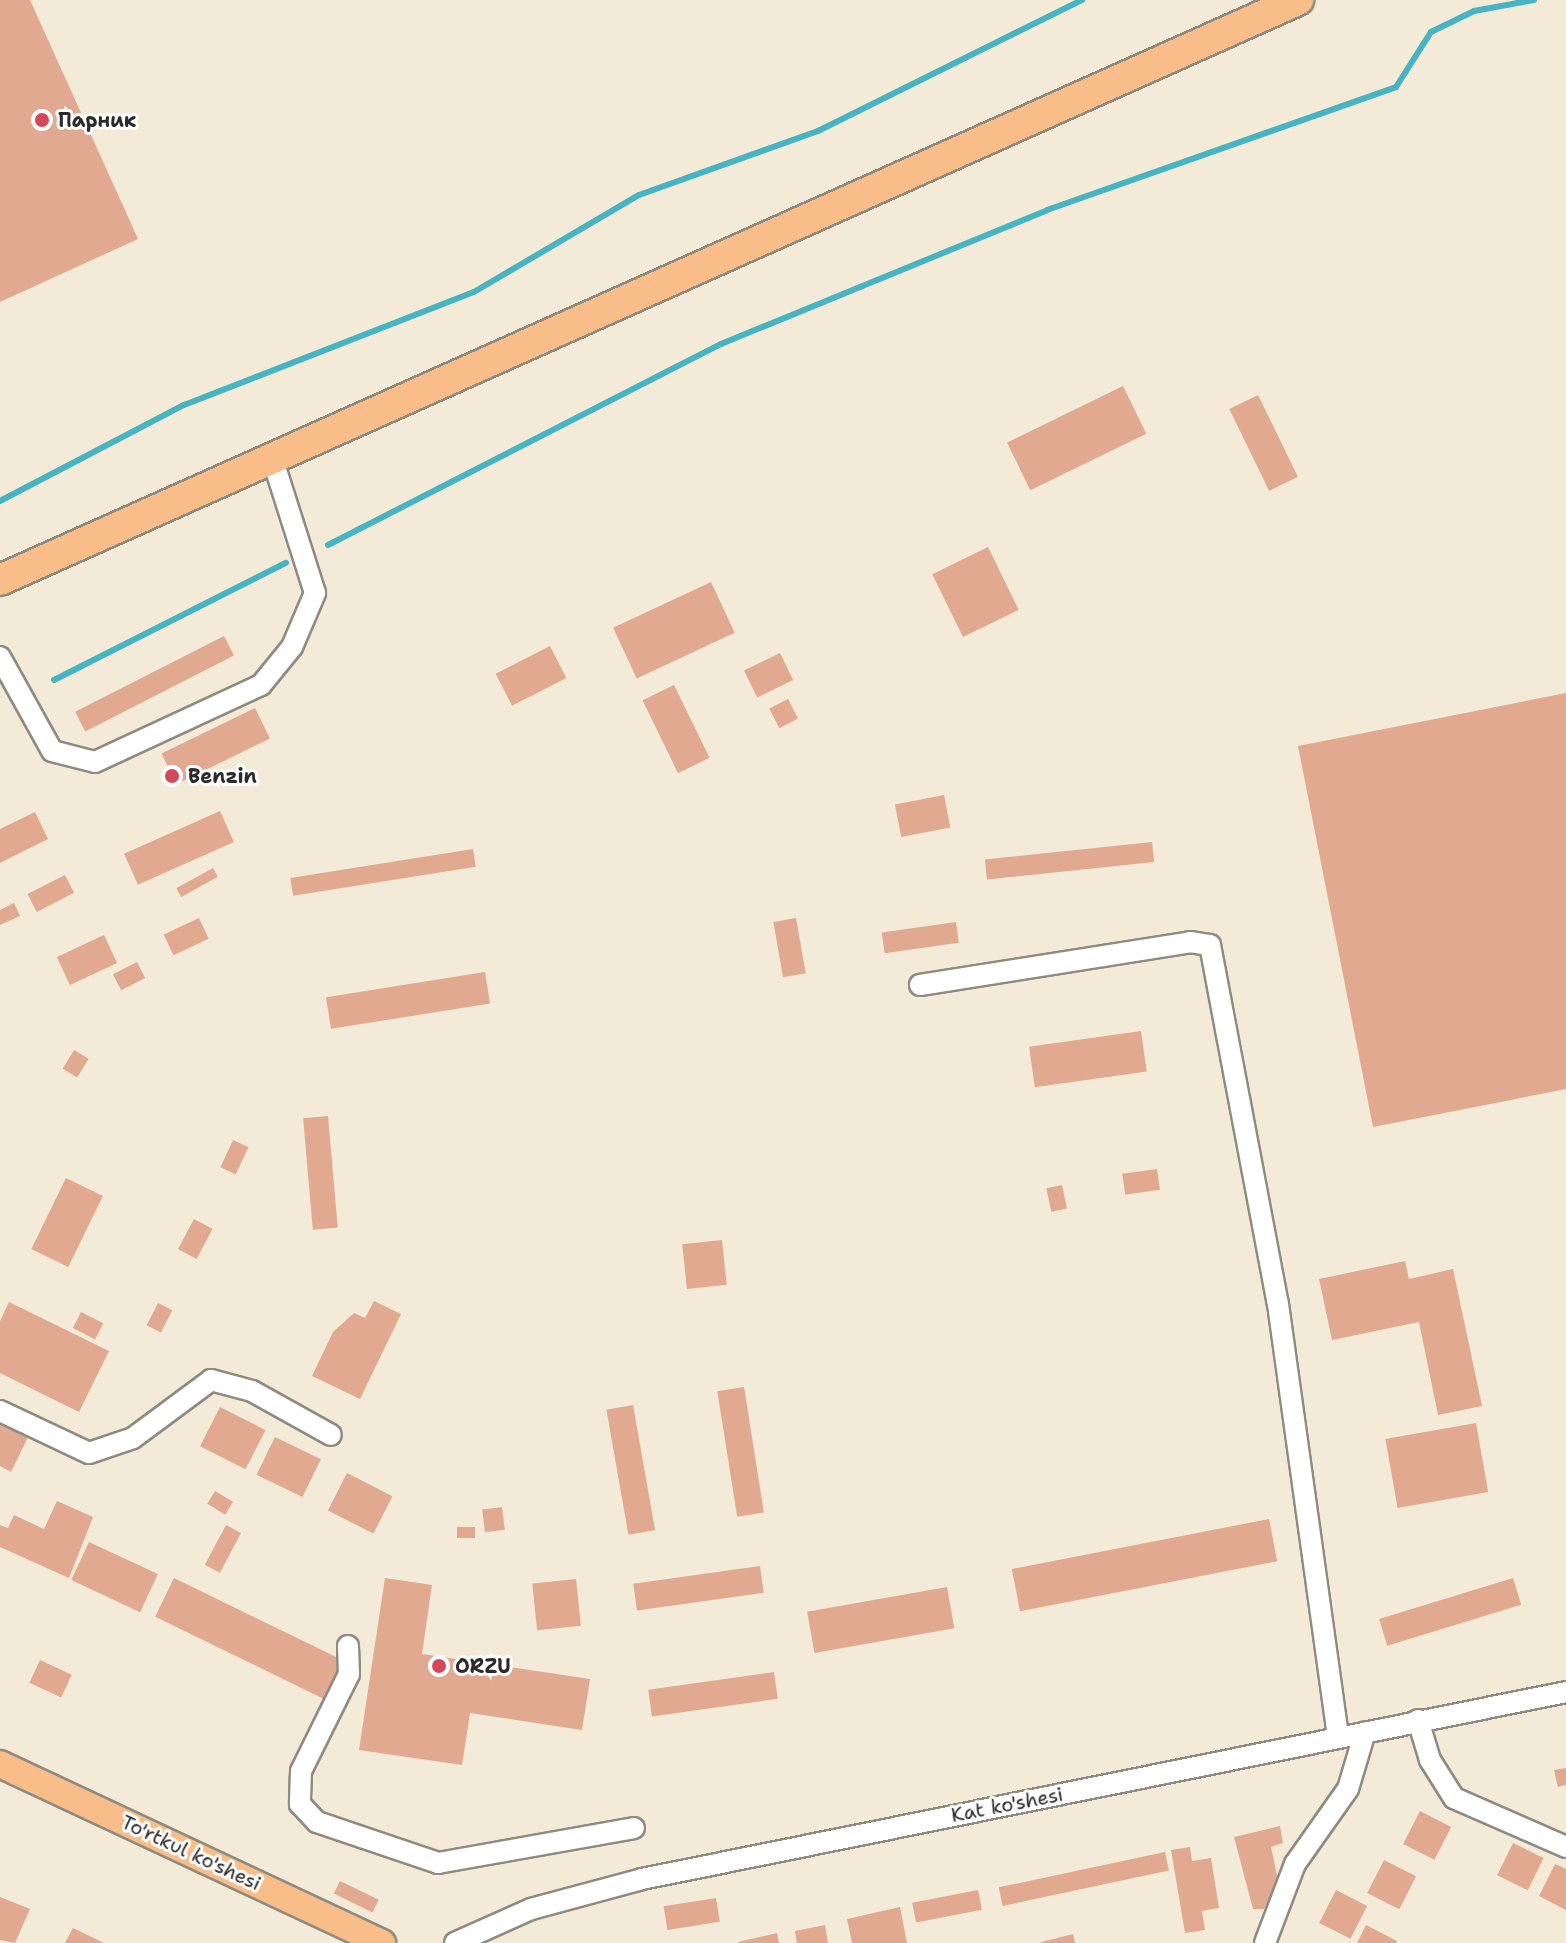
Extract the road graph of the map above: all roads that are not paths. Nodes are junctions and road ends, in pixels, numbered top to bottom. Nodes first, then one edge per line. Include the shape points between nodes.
1 (1298, 0) edge
2 (271, 454) junction
3 (0, 580) edge
4 (0, 657) edge
5 (920, 985) dead end
6 (0, 1411) edge
7 (331, 1435) dead end
8 (348, 1646) dead end
9 (1566, 1692) edge
10 (1418, 1720) junction
11 (1365, 1732) junction
12 (1338, 1738) junction
13 (0, 1764) edge
14 (634, 1828) dead end
15 (1566, 1847) edge
16 (382, 1943) edge
17 (455, 1943) edge
18 (1265, 1943) edge

1 - 2 highway
2 - 3 highway
2 - 4 street via 315,593 292,647 261,685 95,762 52,751
5 - 12 street via 1190,942 1210,945 1278,1304
6 - 7 street via 89,1453 133,1438 211,1380 252,1391
8 - 14 street via 349,1674 301,1771 300,1804 317,1822 438,1863
9 - 10 street, Kat ko'shesi
10 - 11 street, Kat ko'shesi
10 - 15 street via 1430,1760 1454,1798
11 - 12 street, Kat ko'shesi
11 - 18 street via 1348,1789 1295,1864
12 - 17 street, Kat ko'shesi via 642,1879 531,1909
13 - 16 main road, To'rtkul ko'shesi

